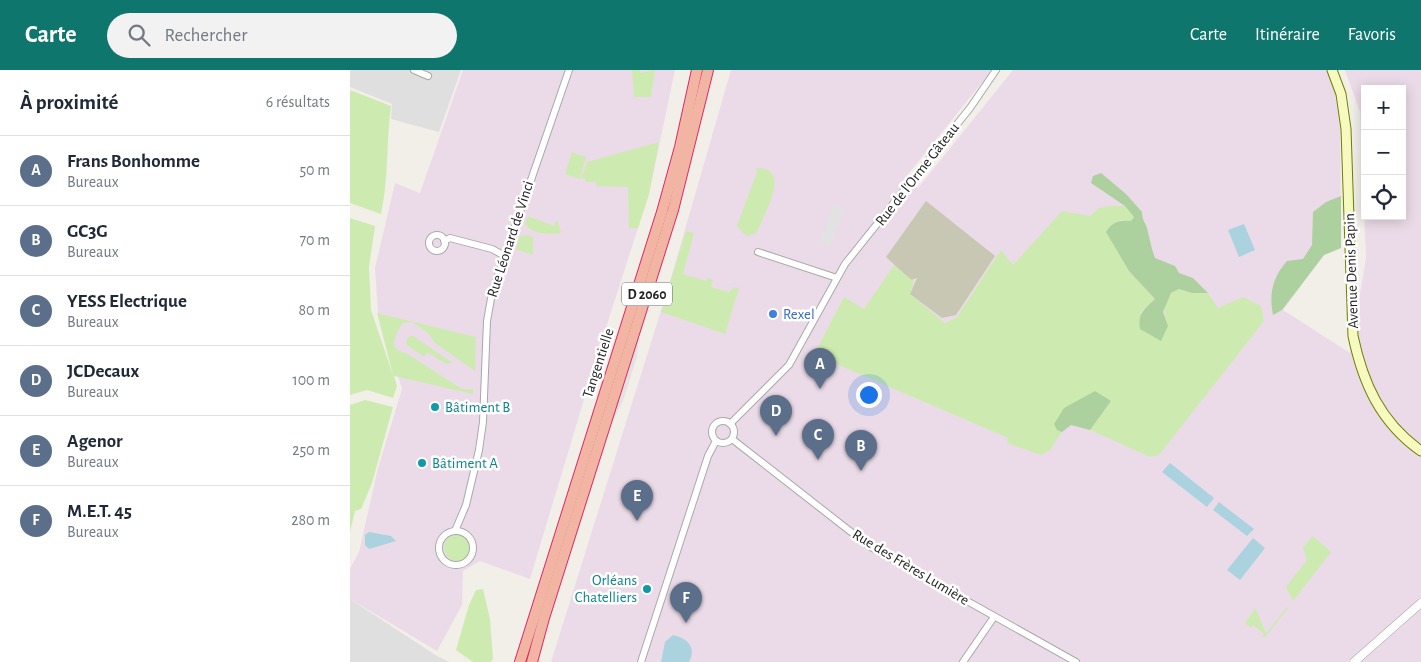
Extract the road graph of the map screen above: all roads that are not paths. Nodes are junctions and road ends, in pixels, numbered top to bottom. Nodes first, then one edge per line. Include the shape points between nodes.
1 (414, 70) edge
2 (569, 70) edge
3 (695, 70) edge
4 (708, 70) edge
5 (996, 70) edge
6 (1332, 70) edge
7 (428, 76) dead end
8 (444, 241) dead end
9 (758, 252) dead end
10 (503, 255) junction
11 (837, 278) junction
12 (730, 424) junction
13 (732, 439) junction
14 (716, 441) junction
15 (1421, 451) edge
16 (466, 505) junction
17 (455, 531) junction
18 (468, 535) junction
19 (1421, 603) edge
20 (994, 617) junction
21 (520, 662) edge
22 (532, 662) edge
23 (642, 662) edge
24 (963, 662) edge
25 (1076, 662) edge
26 (1354, 662) edge

1 - 7 street
2 - 10 street, Rue Léonard de Vinci
3 - 21 highway, Tangentielle / D 2060 via 662,212
4 - 22 highway, Tangentielle / D 2060 via 673,210
5 - 11 street, Rue de l'Orme Gâteau
6 - 15 main road, Avenue Denis Papin via 1345,113 1353,336 1358,359 1370,394 1380,410 1401,436
8 - 10 street via 450,238
9 - 11 street
10 - 16 street, Rue Léonard de Vinci via 488,307 483,422
11 - 12 street, Rue de l'Orme Gâteau via 789,365
12 - 13 street via 734,431
12 - 14 street, Rue de l'Orme Gâteau via 721,421 715,425 712,432
13 - 14 street via 726,443
13 - 20 street, Rue des Frères Lumière via 869,546
14 - 23 street via 708,456
16 - 17 street, Rue Léonard de Vinci
16 - 18 street via 464,523
17 - 18 street
17 - 18 street, Rue Léonard de Vinci via 444,536 439,546 442,558 453,565 465,563 471,557 474,545
19 - 26 street
20 - 24 street
20 - 25 street, Rue des Frères Lumière

